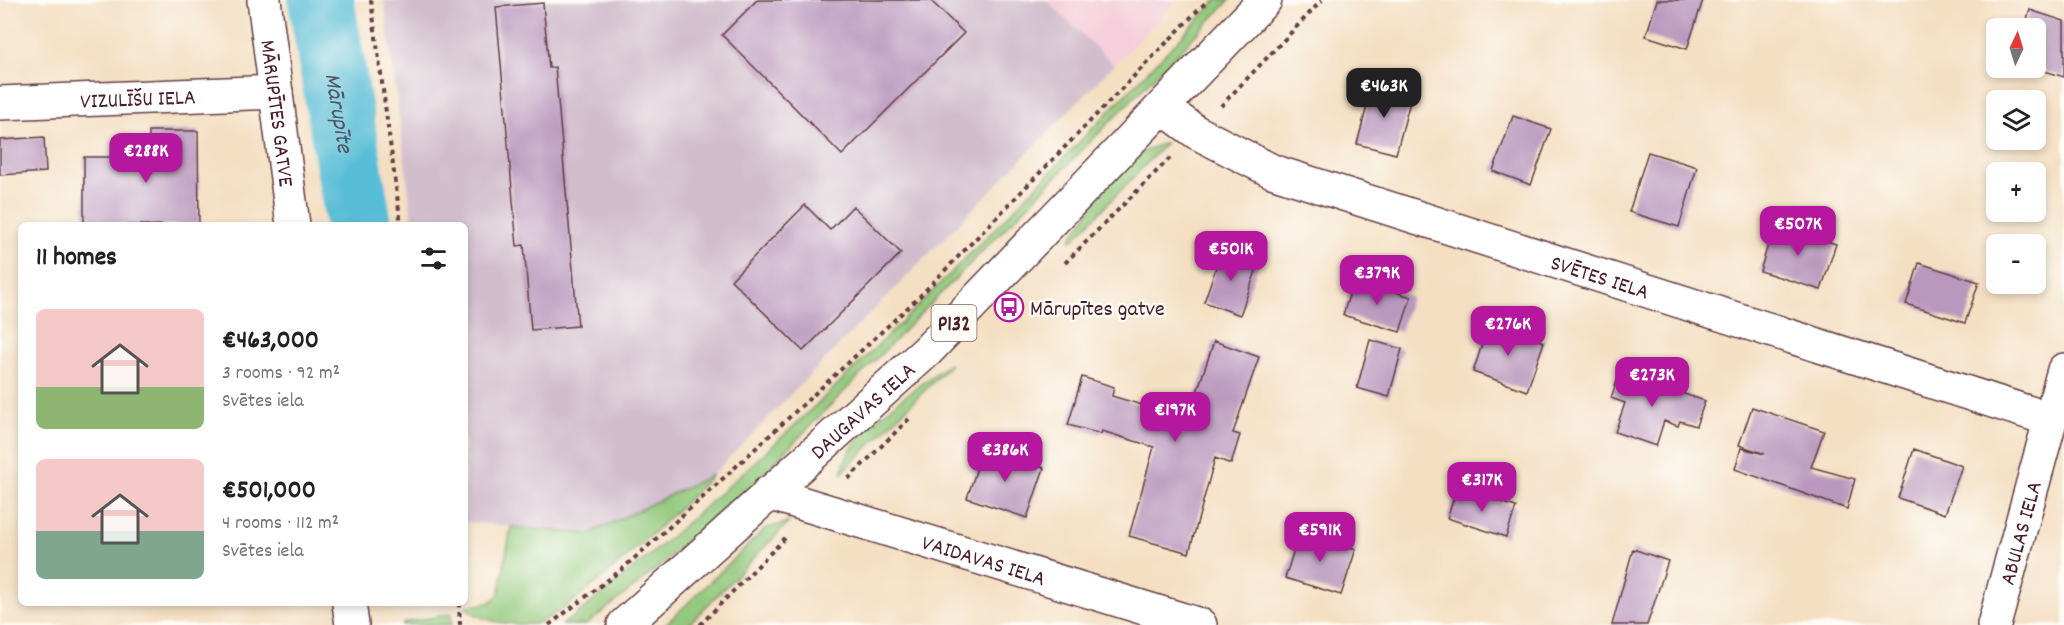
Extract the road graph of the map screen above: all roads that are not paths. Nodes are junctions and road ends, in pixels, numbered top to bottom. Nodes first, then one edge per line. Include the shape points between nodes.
1 (264, 0) edge
2 (1265, 0) edge
3 (276, 92) junction
4 (0, 103) edge
5 (1163, 108) junction
6 (292, 222) edge
7 (2064, 370) edge
8 (2049, 419) junction
9 (768, 493) junction
10 (349, 606) edge
11 (352, 625) edge
12 (624, 625) edge
13 (1200, 625) edge
14 (1994, 625) edge

1 - 3 street, MĀRUPĪTES GATVE
2 - 5 street, DAUGAVAS IELA / P132
3 - 4 street, VIZULĪŠU IELA
3 - 6 street, MĀRUPĪTES GATVE
5 - 8 street, SVĒTES IELA via 1196,132 1272,171
5 - 9 street, DAUGAVAS IELA / P132 via 927,351
7 - 8 street, ABULAS IELA
8 - 14 street, ABULAS IELA
9 - 12 street, DAUGAVAS IELA / P132
9 - 13 street, VAIDAVAS IELA
10 - 11 street

